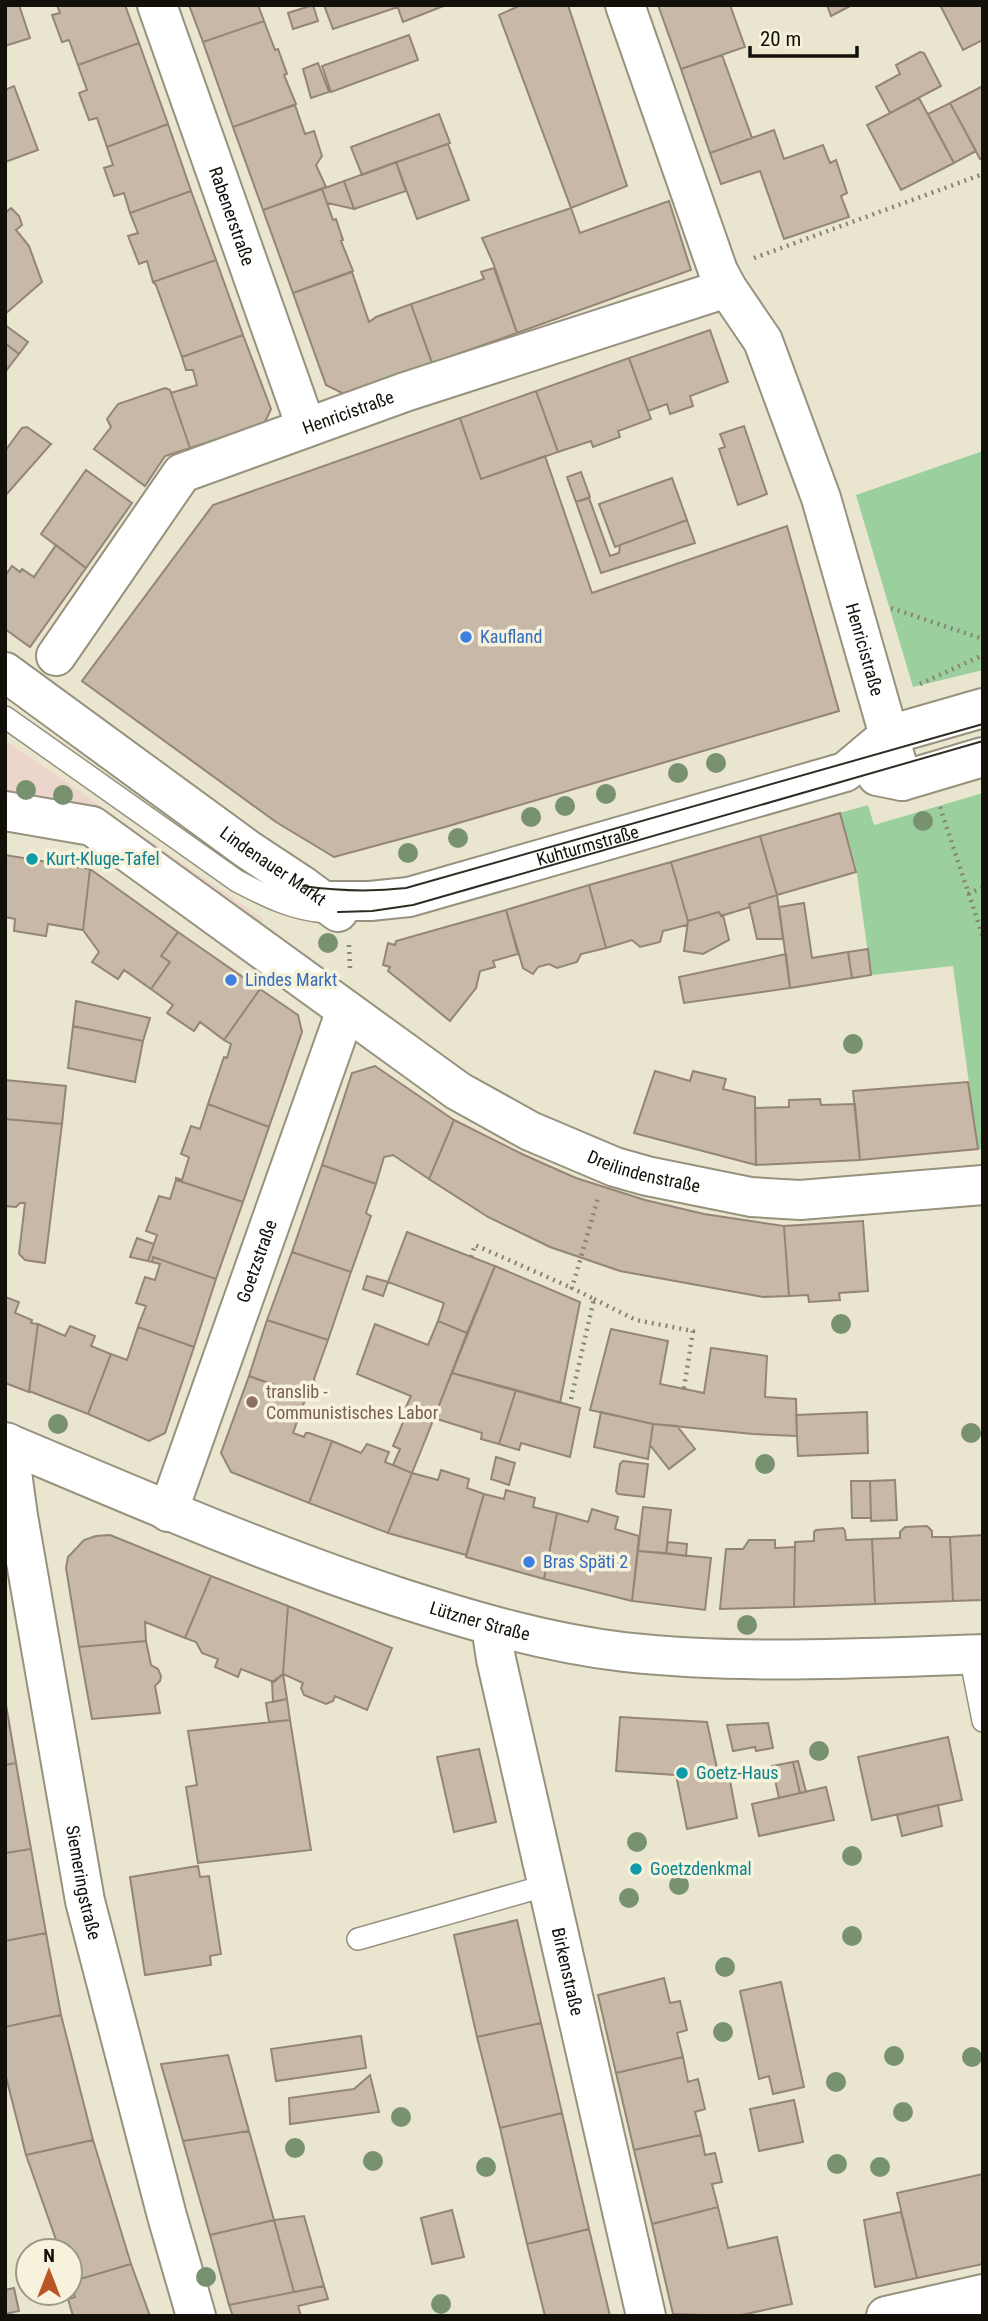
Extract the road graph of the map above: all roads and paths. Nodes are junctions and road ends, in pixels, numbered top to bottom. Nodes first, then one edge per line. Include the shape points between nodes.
1 (157, 5) edge
2 (625, 5) edge
3 (983, 174) edge
4 (722, 279) junction
5 (306, 426) junction
6 (848, 594) junction
7 (983, 639) edge
8 (983, 655) edge
9 (57, 656) dead end
10 (5, 672) edge
11 (5, 692) edge
12 (983, 708) edge
13 (5, 717) edge
14 (983, 724) edge
15 (983, 741) edge
16 (898, 751) junction
17 (983, 757) edge
18 (5, 811) edge
19 (983, 887) edge
20 (968, 894) junction
21 (310, 900) junction
22 (983, 937) edge
23 (346, 1010) junction
24 (609, 1164) junction
25 (983, 1185) edge
26 (471, 1257) dead end
27 (572, 1288) junction
28 (594, 1299) junction
29 (684, 1388) dead end
30 (571, 1399) dead end
31 (6, 1443) edge
32 (169, 1512) junction
33 (491, 1626) junction
34 (976, 1654) edge
35 (983, 1721) edge
36 (548, 1885) junction
37 (358, 1939) dead end
38 (983, 2294) edge
39 (196, 2316) edge
40 (646, 2316) edge
41 (886, 2316) edge

1 - 5 street, Rabenerstraße
2 - 4 street, Henricistraße
3 - 4 path
4 - 5 street, Henricistraße
4 - 6 street, Henricistraße via 764,341 821,498
5 - 9 street, Henricistraße via 182,472
6 - 7 path
6 - 16 street, Henricistraße
8 - 16 path
10 - 21 street, Lindenauer Markt
11 - 21 lane via 242,860
12 - 16 street, Kuhturmstraße
13 - 21 lane via 237,881
14 - 16 lane
15 - 16 lane
16 - 17 street, Kuhturmstraße
16 - 20 path
16 - 21 street, Kuhturmstraße via 847,771 409,897
18 - 23 street via 92,825
19 - 20 path
20 - 22 path
21 - 23 path, Lindenauer Markt via 348,936
23 - 24 street, Dreilindenstraße via 458,1091 530,1130
23 - 32 street, Goetzstraße
24 - 25 street, Dreilindenstraße via 680,1184 776,1200
24 - 27 path
26 - 27 path via 475,1245
27 - 28 path
28 - 29 path via 636,1320 693,1331
28 - 30 path
31 - 32 street, Lützner Straße
31 - 39 street, Siemeringstraße via 85,1901
32 - 33 street, Lützner Straße via 339,1577
33 - 34 street, Lützner Straße via 622,1652 682,1656 761,1660
33 - 36 street, Birkenstraße
34 - 35 lane
36 - 37 lane
36 - 40 street, Birkenstraße
38 - 41 street

